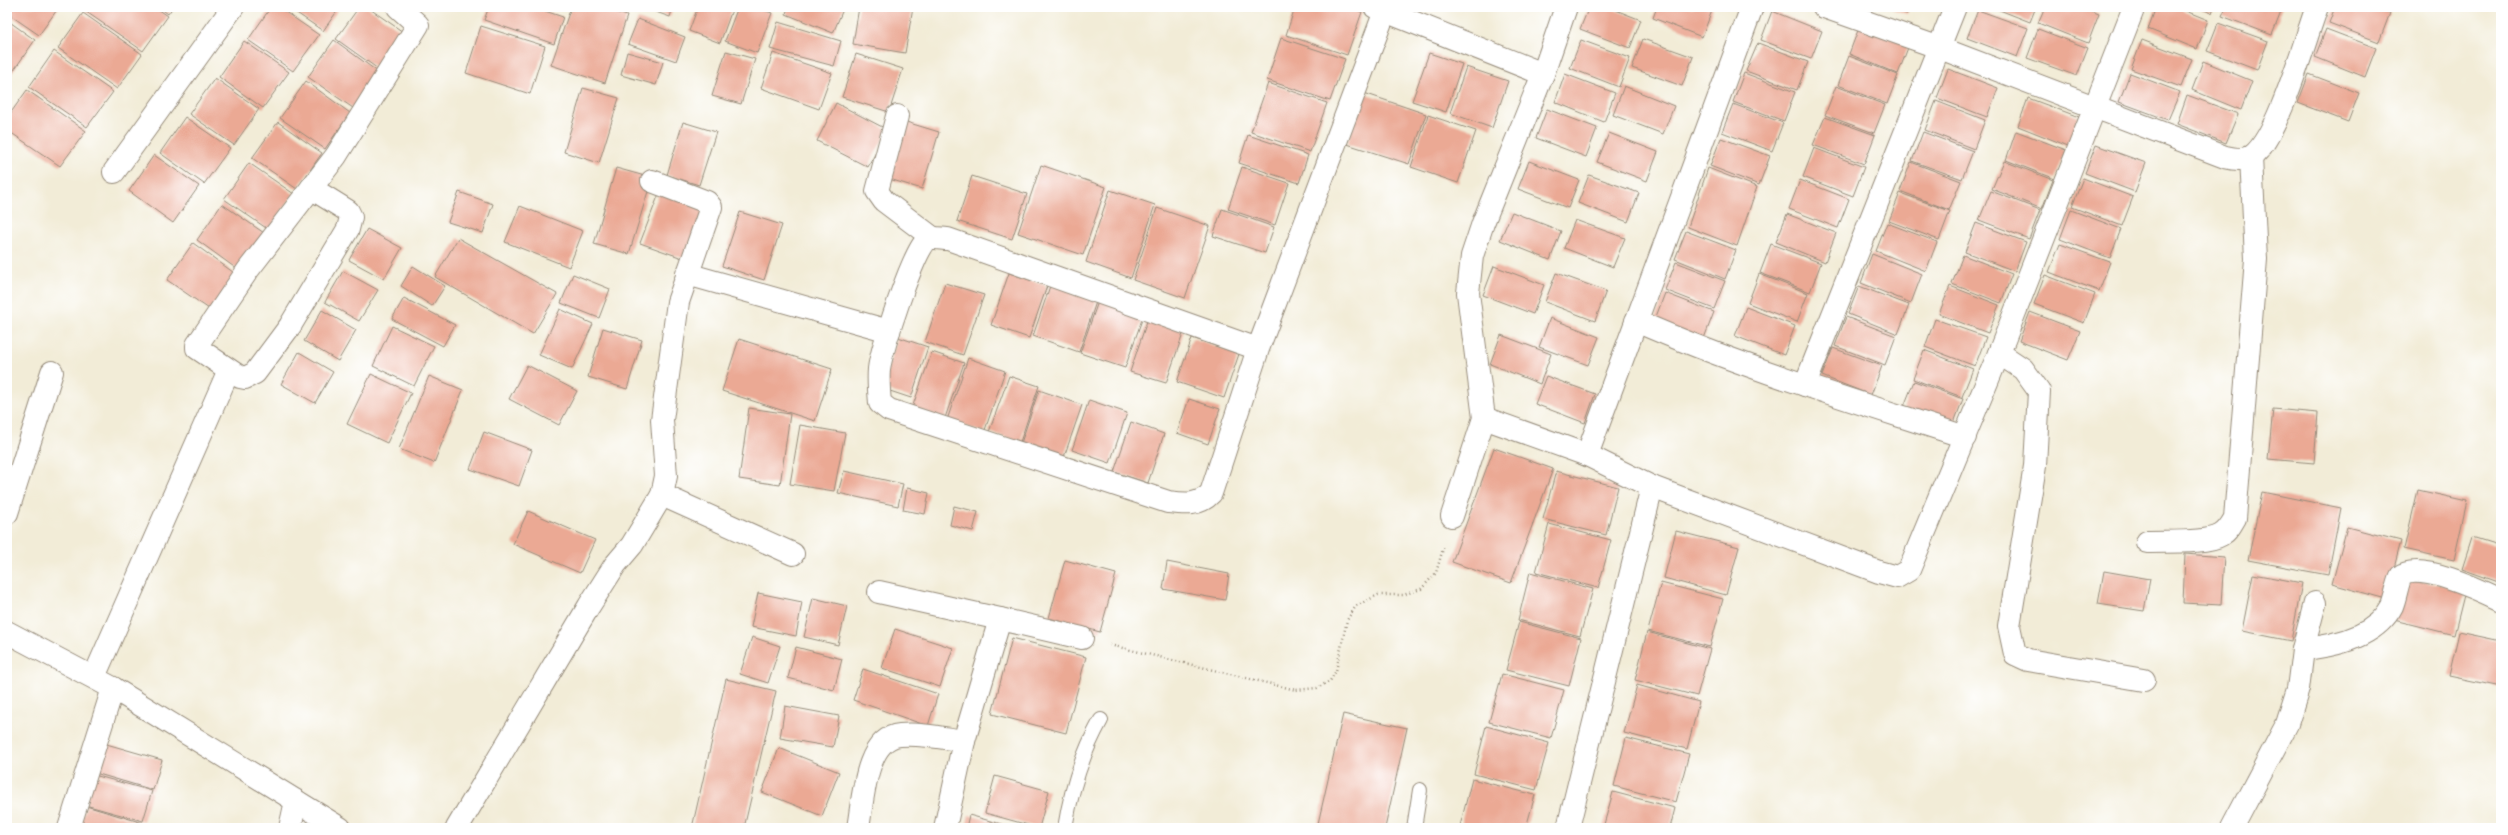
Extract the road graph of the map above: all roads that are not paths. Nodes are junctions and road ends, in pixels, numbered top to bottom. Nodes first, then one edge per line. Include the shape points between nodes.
1 (233, 7) edge
2 (398, 7) edge
3 (1566, 7) edge
4 (1752, 7) edge
5 (1824, 7) edge
6 (1955, 7) edge
7 (2134, 7) edge
8 (2317, 7) edge
9 (1380, 9) edge
10 (1940, 48) junction
11 (1543, 74) junction
12 (2096, 110) junction
13 (897, 116) dead end
14 (2252, 157) junction
15 (114, 172) dead end
16 (652, 181) dead end
17 (311, 188) junction
18 (933, 238) junction
19 (687, 274) junction
20 (1636, 321) junction
21 (889, 330) junction
22 (1258, 348) junction
23 (1999, 353) junction
24 (230, 370) junction
25 (52, 372) dead end
26 (1805, 384) junction
27 (1484, 418) junction
28 (1965, 438) junction
29 (1587, 455) junction
30 (1652, 487) junction
31 (662, 494) junction
32 (7, 514) edge
33 (1452, 516) road end
34 (2147, 542) dead end
35 (793, 554) dead end
36 (879, 592) dead end
37 (2501, 600) edge
38 (2315, 603) dead end
39 (1000, 619) junction
40 (7, 632) edge
41 (1082, 638) road end
42 (2303, 649) junction
43 (94, 677) junction
44 (2144, 680) dead end
45 (113, 688) junction
46 (1101, 720) dead end
47 (964, 740) junction
48 (1420, 790) dead end
49 (296, 801) junction
50 (69, 828) edge
51 (290, 828) edge
52 (340, 828) edge
53 (457, 828) edge
54 (858, 828) edge
55 (945, 828) edge
56 (1065, 828) edge
57 (1414, 828) edge
58 (1568, 828) edge
59 (2232, 828) edge

1 - 15 street
2 - 17 street via 418,24 336,156
3 - 11 street
4 - 20 street
5 - 10 street
6 - 10 street
7 - 12 street
8 - 14 street via 2277,116 2265,141
9 - 11 street
9 - 22 street
10 - 12 street
10 - 26 street
11 - 27 street via 1472,256 1468,293
12 - 14 street via 2225,158 2238,160
12 - 23 street
13 - 18 street via 877,191 884,201
14 - 34 street via 2256,259 2235,518 2228,530 2220,536
16 - 19 street via 707,202 711,207
17 - 24 street via 248,270 197,345 197,348
17 - 24 street via 348,211 351,217 348,229 290,326 255,373 245,378
18 - 21 street via 926,240 918,253
18 - 22 street via 948,239
19 - 21 street
19 - 31 street via 678,302 662,420 666,476
20 - 26 street via 1684,342
20 - 29 street
21 - 22 street via 879,369 879,389 880,403 889,410 1168,502 1184,504 1203,501 1211,493
23 - 28 street
23 - 44 street via 2023,369 2039,391 2035,466 2009,626 2015,654 2028,660
24 - 43 street
25 - 32 street
26 - 28 street
27 - 29 street
27 - 33 street
28 - 30 street via 1909,570 1897,577
29 - 30 street
30 - 58 street
31 - 35 street
31 - 53 street via 632,545 614,565
36 - 39 street
37 - 42 street via 2465,583 2440,576 2409,572 2401,576 2392,605 2373,627 2331,646
38 - 42 street
39 - 41 street
39 - 47 street
40 - 43 street
42 - 59 street via 2298,689 2287,724
43 - 45 street
45 - 49 street
45 - 50 street
46 - 56 lane via 1086,746 1069,801
47 - 54 street via 900,734 889,737 879,744 872,758
47 - 55 street
48 - 57 lane
49 - 51 street
49 - 52 street

